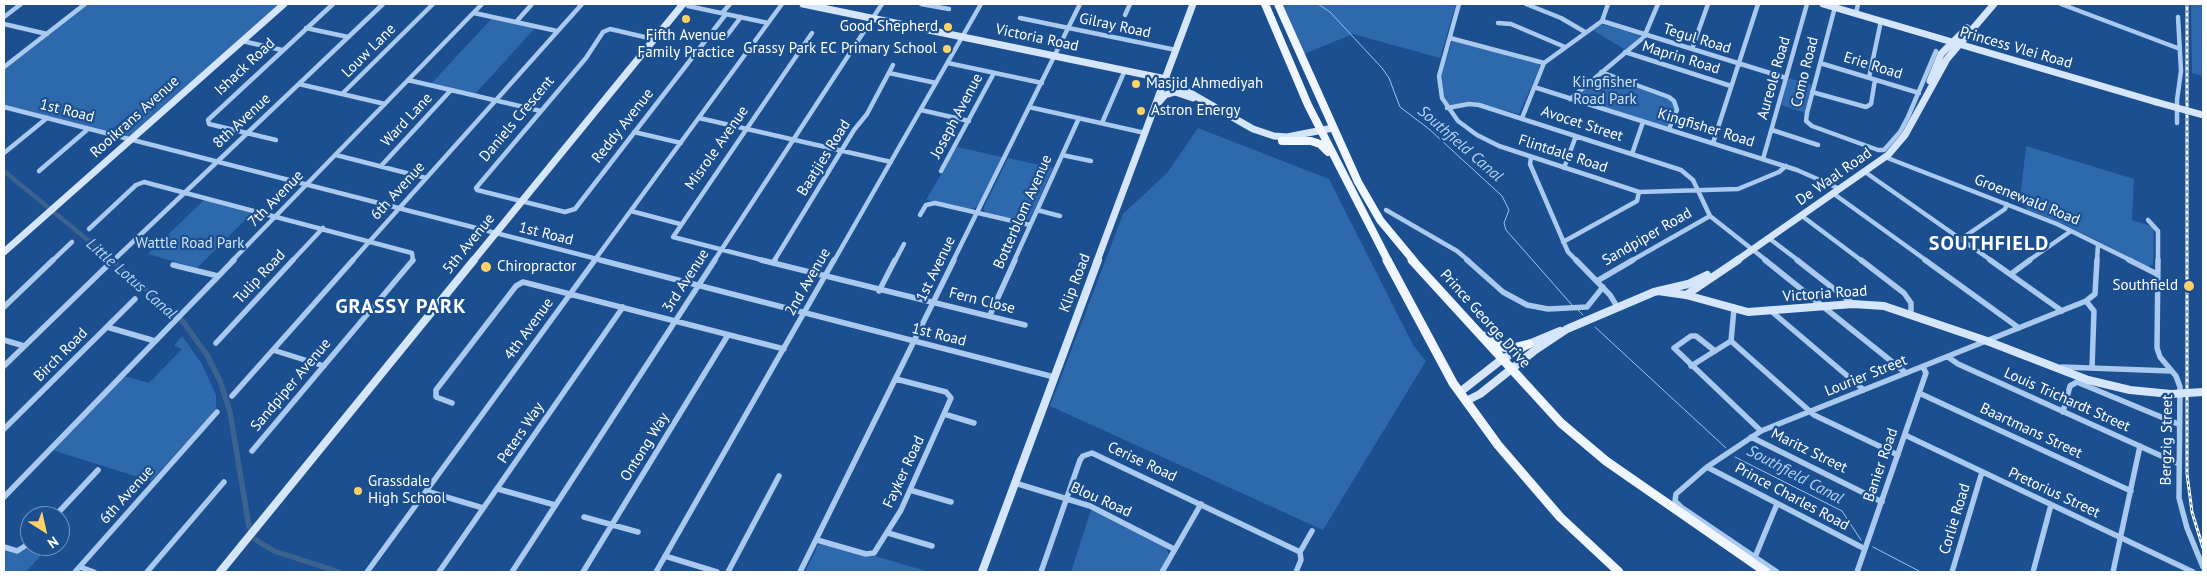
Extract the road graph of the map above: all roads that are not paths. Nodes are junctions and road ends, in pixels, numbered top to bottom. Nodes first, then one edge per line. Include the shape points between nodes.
1 (21, 4) edge
2 (78, 4) edge
3 (84, 4) edge
4 (284, 4) edge
5 (333, 4) edge
6 (383, 4) edge
7 (433, 4) edge
8 (482, 4) edge
9 (532, 4) edge
10 (582, 4) edge
11 (730, 4) edge
12 (782, 4) edge
13 (804, 4) edge
14 (882, 4) edge
15 (921, 4) edge
16 (981, 4) edge
17 (1080, 4) edge
18 (1130, 4) edge
19 (1193, 4) edge
20 (1265, 4) edge
21 (1278, 4) edge
22 (1459, 4) edge
23 (1526, 4) edge
24 (1607, 4) edge
25 (1658, 4) edge
26 (1708, 4) edge
27 (1758, 4) edge
28 (1807, 4) edge
29 (1823, 4) edge
30 (1858, 4) edge
31 (1994, 4) edge
32 (2061, 4) edge
33 (686, 5) edge
34 (931, 5) edge
35 (1835, 7) junction
36 (949, 9) dead end
37 (474, 13) junction
38 (1856, 13) junction
39 (724, 14) junction
40 (1125, 15) dead end
41 (4, 17) edge
42 (741, 17) junction
43 (2178, 17) dead end
44 (873, 18) junction
45 (1020, 18) dead end
46 (1602, 21) junction
47 (1881, 21) junction
48 (516, 22) junction
49 (768, 23) junction
50 (1498, 23) dead end
51 (4, 24) edge
52 (306, 28) junction
53 (1068, 28) junction
54 (557, 31) junction
55 (1585, 32) junction
56 (812, 33) dead end
57 (47, 34) junction
58 (1645, 35) junction
59 (963, 37) junction
60 (348, 38) junction
61 (725, 38) dead end
62 (1450, 38) junction
63 (654, 39) junction
64 (242, 41) junction
65 (1955, 43) junction
66 (1565, 47) junction
67 (1692, 49) junction
68 (2180, 49) junction
69 (282, 50) junction
70 (1176, 50) junction
71 (1936, 51) dead end
72 (1625, 52) junction
73 (1055, 56) junction
74 (948, 62) junction
75 (1544, 63) junction
76 (1820, 63) junction
77 (1738, 64) junction
78 (5, 65) edge
79 (893, 65) dead end
80 (1126, 70) junction
81 (1601, 72) junction
82 (889, 73) junction
83 (994, 73) junction
84 (1166, 78) junction
85 (1786, 78) junction
86 (1869, 78) junction
87 (408, 80) junction
88 (1875, 80) junction
89 (936, 83) junction
90 (1042, 83) junction
91 (299, 84) junction
92 (1731, 86) junction
93 (1534, 87) junction
94 (451, 90) junction
95 (1812, 92) junction
96 (342, 93) junction
97 (1923, 93) junction
98 (1570, 99) junction
99 (495, 100) junction
100 (385, 104) junction
101 (1156, 105) junction
102 (1215, 106) junction
103 (1029, 107) junction
104 (4, 108) edge
105 (1447, 108) junction
106 (540, 110) junction
107 (921, 110) junction
108 (2203, 116) edge
109 (47, 118) junction
110 (699, 118) junction
111 (1078, 118) junction
112 (1522, 118) junction
113 (969, 121) junction
114 (1643, 122) junction
115 (1102, 123) junction
116 (2178, 123) dead end
117 (88, 129) junction
118 (746, 129) junction
119 (1253, 129) junction
120 (1669, 129) junction
121 (1334, 130) junction
122 (1772, 130) junction
123 (634, 132) junction
124 (1322, 132) junction
125 (248, 133) junction
126 (1145, 133) junction
127 (1576, 136) junction
128 (130, 140) junction
129 (276, 140) dead end
130 (793, 140) junction
131 (1282, 141) junction
132 (681, 143) junction
133 (1713, 143) junction
134 (1818, 145) dead end
135 (842, 150) junction
136 (4, 153) edge
137 (1632, 154) junction
138 (1884, 154) junction
139 (336, 155) junction
140 (1062, 155) junction
141 (1531, 158) junction
142 (1763, 159) junction
143 (1091, 161) dead end
144 (217, 162) junction
145 (891, 162) junction
146 (1337, 164) junction
147 (381, 166) junction
148 (1786, 166) junction
149 (1564, 168) junction
150 (39, 171) dead end
151 (941, 172) dead end
152 (1865, 172) junction
153 (426, 178) junction
154 (306, 185) junction
155 (1697, 191) junction
156 (1837, 191) junction
157 (185, 192) junction
158 (1639, 192) junction
159 (521, 201) junction
160 (2007, 204) junction
161 (399, 209) junction
162 (1037, 210) junction
163 (1386, 210) dead end
164 (631, 211) junction
165 (977, 213) junction
166 (920, 215) dead end
167 (276, 216) junction
168 (1060, 216) dead end
169 (1710, 216) junction
170 (1802, 216) junction
171 (2148, 220) dead end
172 (680, 224) junction
173 (1030, 225) junction
174 (322, 228) junction
175 (89, 229) dead end
176 (2071, 231) junction
177 (495, 234) junction
178 (1770, 239) junction
179 (1961, 240) junction
180 (370, 241) junction
181 (72, 242) dead end
182 (1563, 242) junction
183 (904, 244) dead end
184 (2098, 244) junction
185 (1752, 250) junction
186 (721, 251) junction
187 (4, 252) edge
188 (117, 257) dead end
189 (596, 260) junction
190 (1735, 261) junction
191 (773, 263) junction
192 (173, 265) dead end
193 (108, 266) dead end
194 (2011, 274) junction
195 (2157, 274) junction
196 (218, 276) junction
197 (825, 277) junction
198 (1597, 281) junction
199 (1685, 285) junction
200 (698, 286) junction
201 (1603, 287) junction
202 (879, 290) junction
203 (1658, 291) junction
204 (570, 294) junction
205 (1686, 295) junction
206 (135, 299) dead end
207 (2086, 301) junction
208 (933, 303) junction
209 (1853, 304) junction
210 (1823, 306) junction
211 (4, 307) edge
212 (623, 307) junction
213 (1618, 308) junction
214 (1734, 309) junction
215 (1771, 311) junction
216 (2062, 311) junction
217 (804, 313) junction
218 (1912, 314) junction
219 (990, 315) junction
220 (675, 321) junction
221 (1025, 326) dead end
222 (107, 327) junction
223 (1473, 328) junction
224 (2018, 328) junction
225 (1567, 329) junction
226 (728, 335) junction
227 (4, 340) edge
228 (155, 341) junction
229 (914, 341) junction
230 (1731, 341) junction
231 (1987, 341) junction
232 (216, 343) dead end
233 (1529, 344) junction
234 (24, 346) junction
235 (784, 349) junction
236 (273, 350) junction
237 (1715, 351) junction
238 (1948, 357) junction
239 (1501, 360) junction
240 (2047, 363) junction
241 (4, 366) edge
242 (324, 366) junction
243 (1691, 366) junction
244 (1923, 367) junction
245 (2092, 368) junction
246 (1509, 369) junction
247 (2171, 371) junction
248 (1906, 373) junction
249 (1054, 377) junction
250 (896, 379) junction
251 (1864, 390) junction
252 (2203, 392) edge
253 (1919, 393) junction
254 (232, 396) dead end
255 (1463, 397) junction
256 (452, 403) dead end
257 (217, 412) dead end
258 (1810, 412) junction
259 (2063, 412) junction
260 (944, 414) junction
261 (974, 423) dead end
262 (2178, 424) junction
263 (4, 429) edge
264 (1761, 431) junction
265 (1905, 435) junction
266 (1751, 436) junction
267 (2140, 446) junction
268 (252, 452) dead end
269 (1898, 455) junction
270 (2177, 463) junction
271 (1707, 466) junction
272 (98, 470) dead end
273 (1982, 472) junction
274 (779, 476) dead end
275 (224, 482) dead end
276 (1015, 483) junction
277 (498, 489) junction
278 (910, 490) junction
279 (426, 491) junction
280 (2131, 491) junction
281 (4, 497) edge
282 (1068, 498) junction
283 (951, 502) dead end
284 (1882, 502) junction
285 (1201, 504) junction
286 (1778, 504) junction
287 (555, 505) junction
288 (2051, 505) junction
289 (64, 506) edge
290 (483, 508) junction
291 (584, 517) dead end
292 (612, 525) junction
293 (1312, 531) dead end
294 (638, 532) dead end
295 (888, 533) junction
296 (2122, 538) junction
297 (817, 540) junction
298 (1866, 545) junction
299 (932, 546) dead end
300 (4, 547) edge
301 (20, 549) edge
302 (1174, 549) junction
303 (1300, 552) junction
304 (665, 556) junction
305 (1755, 557) junction
306 (2203, 567) edge
307 (78, 570) edge
308 (94, 572) edge
309 (147, 572) edge
310 (220, 572) edge
311 (366, 572) edge
312 (439, 572) edge
313 (512, 572) edge
314 (583, 572) edge
315 (656, 572) edge
316 (717, 572) edge
317 (728, 572) edge
318 (800, 572) edge
319 (982, 572) edge
320 (1041, 572) edge
321 (1162, 572) edge
322 (1296, 572) edge
323 (1619, 572) edge
324 (1766, 572) edge
325 (1776, 572) edge
326 (1857, 572) edge
327 (1952, 572) edge
328 (2033, 572) edge
329 (2114, 572) edge
330 (2193, 572) edge

1 - 41 street
2 - 3 street
3 - 57 street
4 - 64 street, Rooikrans Avenue
5 - 52 street, Ishack Road
6 - 60 street, 8th Avenue
7 - 96 street, Louw Lane
8 - 37 street, 7th Avenue
9 - 48 street
10 - 54 street, 6th Avenue
11 - 39 street, Reddy Avenue
12 - 49 street, 4th Avenue
13 - 44 street, Victoria Road
14 - 44 street, 3rd Avenue
15 - 34 street
16 - 59 street, 2nd Avenue
17 - 53 street, 1st Avenue
18 - 40 street
19 - 70 street, Klip Road
20 - 124 main road
21 - 121 main road, Prince George Drive
22 - 62 street, Flintdale Road
23 - 55 street
24 - 46 street
25 - 58 street
26 - 67 street
27 - 77 street
28 - 85 street, Aureole Road
29 - 35 street, Princess Vlei Road
30 - 38 street
31 - 65 street, De Waal Road
32 - 68 street
33 - 39 street
33 - 63 street, 5th Avenue
34 - 36 street
35 - 38 street, Princess Vlei Road
35 - 76 street, Como Road
37 - 48 street
37 - 87 street, 7th Avenue
38 - 47 street, Princess Vlei Road
39 - 42 street
39 - 123 street, Reddy Avenue
42 - 49 street
42 - 61 street
43 - 68 street
44 - 59 street, Victoria Road
44 - 130 street, 3rd Avenue
45 - 53 street, Gilray Road
46 - 55 street
46 - 58 street, Tegul Road
47 - 65 street, Princess Vlei Road
47 - 86 street
48 - 54 street
49 - 110 street, 4th Avenue
50 - 66 street via 1511,24
51 - 57 street
52 - 60 street
52 - 69 street, Ishack Road
53 - 70 street, Gilray Road
53 - 73 street, 1st Avenue
54 - 99 street, 6th Avenue
55 - 66 street
56 - 118 street, Misrole Avenue
57 - 78 street
58 - 67 street, Tegul Road
58 - 72 street
59 - 73 street, Victoria Road
59 - 74 street, 2nd Avenue
60 - 91 street, 8th Avenue
62 - 75 street
62 - 105 street, Flintdale Road via 1439,76 1440,92
63 - 106 street, Daniels Crescent via 608,30
63 - 159 street, 5th Avenue
64 - 69 street
64 - 128 street, Rooikrans Avenue
65 - 97 street, De Waal Road via 1937,61
65 - 108 street, Princess Vlei Road, bridge
66 - 75 street
67 - 77 street, Tegul Road
68 - 116 street
69 - 125 street, Ishack Road via 208,120 209,124
70 - 84 street, Klip Road
71 - 97 street
72 - 81 street
72 - 92 street, Maprin Road
73 - 80 street, Victoria Road
73 - 90 street, 1st Avenue
74 - 83 street
74 - 89 street, 2nd Avenue
75 - 93 street
76 - 86 street, Erie Road
76 - 95 street, Como Road
77 - 85 street, Tegul Road
77 - 92 street
79 - 82 street, Baatjies Road
80 - 84 street, Victoria Road
80 - 115 street
81 - 98 street
81 - 120 street via 1674,101 1677,110
82 - 89 street
82 - 135 street, Baatjies Road via 867,114
83 - 90 street
83 - 113 street, Joseph Avenue
84 - 101 street, Klip Road
84 - 102 street, Victoria Road
85 - 122 street, Aureole Road
86 - 88 street, Erie Road
87 - 94 street
87 - 100 street, 7th Avenue
88 - 95 street via 1871,102 1866,107
88 - 97 street, Erie Road
89 - 107 street, 2nd Avenue
90 - 103 street, 1st Avenue
91 - 96 street
91 - 125 street, 8th Avenue
92 - 133 street
93 - 98 street, Kingfisher Road
93 - 112 street
94 - 99 street
94 - 147 street, Ward Lane
95 - 138 street, Como Road via 1806,118 1809,124
96 - 100 street
97 - 138 street, De Waal Road via 1905,136
98 - 114 street, Kingfisher Road
99 - 106 street
99 - 153 street, 6th Avenue
100 - 139 street, 7th Avenue
101 - 102 street via 1165,95 1177,92
101 - 126 street, Klip Road
102 - 119 street, Victoria Road
103 - 111 street
103 - 165 street, 1st Avenue
104 - 109 street, 1st Road
105 - 112 street, Avocet Street via 1479,105
105 - 141 street, Flintdale Road via 1477,135
106 - 159 street, Daniels Crescent via 476,188
107 - 113 street
107 - 145 street, 2nd Avenue
109 - 117 street, 1st Road
109 - 136 street
110 - 118 street
110 - 132 street, 4th Avenue
111 - 115 street
111 - 140 street, Botterblom Avenue
112 - 127 street, Avocet Street
113 - 151 street, Joseph Avenue
114 - 120 street, Kingfisher Road
114 - 137 street
115 - 126 street
117 - 128 street, 1st Road
117 - 150 street
118 - 130 street
118 - 172 street, Misrole Avenue
119 - 124 street, Victoria Road via 1283,137
119 - 131 street, Victoria Road via 1266,138
120 - 133 street, Kingfisher Road
121 - 124 street, Victoria Road
121 - 223 main road, Prince George Drive via 1380,220
122 - 134 street
122 - 142 street, Aureole Road
123 - 132 street
123 - 159 street, Reddy Avenue via 572,211
124 - 131 street, Victoria Road
124 - 146 main road
125 - 129 street
125 - 144 street, 8th Avenue
126 - 249 street, Klip Road
127 - 137 street, Avocet Street
127 - 149 street
128 - 144 street, 1st Road
128 - 187 street, Rooikrans Avenue
130 - 135 street
130 - 186 street, 3rd Avenue
131 - 146 main road via 1315,142
132 - 164 street, 4th Avenue
133 - 142 street, Kingfisher Road
135 - 145 street
135 - 191 street, Baatjies Road
137 - 155 street, Avocet Street via 1682,170
138 - 152 street, De Waal Road
138 - 160 street, Groenewald Road
139 - 147 street
139 - 154 street, 7th Avenue
140 - 143 street
140 - 162 street, Botterblom Avenue
141 - 149 street, Flintdale Road
141 - 182 street via 1530,164
142 - 148 street, Kingfisher Road
144 - 154 street, 1st Road
144 - 157 street, 8th Avenue
145 - 197 street, 2nd Avenue
146 - 255 main road via 1427,336
147 - 153 street
148 - 155 street, Flintdale Road via 1738,189
148 - 156 street, Kingfisher Road
149 - 158 street, Flintdale Road
152 - 156 street, De Waal Road
152 - 179 street
153 - 161 street, 6th Avenue
154 - 161 street, 1st Road
154 - 167 street, 7th Avenue
155 - 158 street, Flintdale Road
155 - 169 street, Avocet Street
156 - 170 street, De Waal Road
156 - 224 street, Kingfisher Road
157 - 167 street
157 - 175 street via 142,182
157 - 188 street, 8th Avenue
158 - 182 street via 1637,201
159 - 177 street, 5th Avenue
160 - 176 street, Groenewald Road
160 - 179 street via 2005,209
161 - 177 street, 1st Road
161 - 180 street, 6th Avenue
162 - 168 street
162 - 173 street, Botterblom Avenue
163 - 201 street via 1451,247 1509,296 1527,305 1548,309 1588,307
164 - 172 street
164 - 189 street, 4th Avenue
165 - 166 street via 935,203 926,205
165 - 173 street
165 - 208 street, 1st Avenue
167 - 174 street
167 - 196 street, 7th Avenue
169 - 185 street
169 - 198 street, Sandpiper Road
170 - 178 street, De Waal Road
170 - 218 street via 1904,293 1911,303
171 - 195 street, Bergzig Street via 2158,231
172 - 186 street via 673,235 675,239
173 - 219 street, Botterblom Avenue
174 - 180 street
174 - 232 street, Tulip Road
176 - 184 street, Groenewald Road
176 - 194 street
177 - 189 street, 1st Road
177 - 310 street, 5th Avenue
178 - 185 street, De Waal Road
178 - 209 street
179 - 194 street
180 - 236 street, 6th Avenue
180 - 242 street, Sandpiper Avenue via 410,252 414,258
181 - 211 street
182 - 198 street via 1570,256
183 - 202 street
184 - 195 street, Groenewald Road
184 - 207 street via 2095,294
185 - 190 street, De Waal Road
185 - 210 street
186 - 191 street, Fern Close
186 - 200 street, 3rd Avenue
189 - 200 street, 1st Road
189 - 204 street, 4th Avenue
190 - 199 street, De Waal Road
190 - 205 street, De Waal Road
191 - 197 street, Fern Close
192 - 196 street
193 - 234 street
194 - 216 street
195 - 247 street, Bergzig Street via 2157,348
196 - 228 street, 7th Avenue
197 - 202 street, Fern Close
197 - 217 street, 2nd Avenue
198 - 201 street
199 - 203 street, De Waal Road
199 - 205 street
200 - 217 street, 1st Road
200 - 220 street, 3rd Avenue
201 - 213 street
202 - 208 street, Fern Close
203 - 205 street, Victoria Road
203 - 213 street, De Waal Road
204 - 212 street
204 - 256 street via 526,282 516,286 436,390 436,397
204 - 279 street, 4th Avenue
205 - 214 street, Victoria Road
206 - 222 street, Birch Road
207 - 216 street, Lourier Street
207 - 245 street via 2094,311
208 - 219 street, Fern Close
208 - 229 street, 1st Avenue
209 - 210 street, Victoria Road
209 - 218 street, Victoria Road via 1884,306
210 - 215 street, Victoria Road
210 - 248 street
212 - 220 street
212 - 277 street, Peters Way
213 - 225 street, De Waal Road
214 - 215 street, Victoria Road
214 - 230 street
215 - 251 street
216 - 224 street, Lourier Street
217 - 229 street, 1st Road
217 - 235 street, 2nd Avenue
218 - 231 street, Victoria Road
219 - 221 street, Fern Close
220 - 226 street
220 - 287 street, 3rd Avenue
222 - 228 street
222 - 263 street, Birch Road
223 - 233 main road via 1503,347
223 - 239 main road, Prince George Drive
224 - 231 street, Lourier Street
225 - 233 street, De Waal Road
225 - 246 street, De Waal Road
226 - 235 street
226 - 292 street, Ontong Way
227 - 234 street
228 - 281 street, 7th Avenue
229 - 249 street, 1st Road
229 - 250 street, 1st Avenue
230 - 237 street
230 - 258 street
231 - 238 street, Lourier Street
231 - 240 street, Victoria Road
233 - 239 street, De Waal Road
234 - 241 street
235 - 304 street, 2nd Avenue
236 - 242 street
236 - 254 street, 6th Avenue
237 - 243 street
237 - 243 street via 1696,336 1676,345 1676,352
238 - 244 street, Lourier Street
238 - 259 street, Louis Trichardt Street
239 - 246 main road, Prince George Drive
239 - 255 street, De Waal Road
240 - 245 street, Victoria Road via 2066,368
240 - 252 street, Victoria Road, bridge via 2114,387 2171,394
242 - 268 street, Sandpiper Avenue
243 - 264 street
244 - 248 street, Lourier Street
244 - 253 street, Banier Road via 1926,372
245 - 247 street, Victoria Road
246 - 255 street, De Waal Road via 1480,394
246 - 324 main road, Prince George Drive via 1562,423 1606,461
247 - 262 street, Bergzig Street via 2180,387
248 - 251 street, Lourier Street
249 - 276 street, Klip Road
250 - 260 street, Fayker Road via 948,394 951,398
250 - 297 street, 1st Avenue
251 - 258 street, Lourier Street
253 - 265 street, Banier Road
253 - 280 street, Baartmans Street
255 - 323 main road via 1498,445 1554,511
257 - 307 street, 6th Avenue
258 - 264 street, Lourier Street
258 - 269 street
259 - 262 street via 2068,388 2074,382
259 - 267 street, Louis Trichardt Street
260 - 261 street
260 - 278 street, Fayker Road
262 - 270 street, Bergzig Street
264 - 266 street, Lourier Street
265 - 269 street, Banier Road
265 - 273 street, Pretorius Street
266 - 271 street, Lourier Street
266 - 284 street, Maritz Street
267 - 270 street, Louis Trichardt Street
267 - 280 street
269 - 284 street, Banier Road
270 - 306 street, Bergzig Street via 2182,512
271 - 286 street, Prince Charles Road
271 - 305 street, Lourier Street via 1680,490 1675,501
272 - 289 street
273 - 288 street, Pretorius Street
273 - 327 street, Corlie Road
274 - 317 street
275 - 309 street
276 - 282 street, Blou Road
276 - 319 street, Klip Road
277 - 287 street
277 - 290 street, Peters Way
278 - 283 street
278 - 295 street, Fayker Road
279 - 290 street
279 - 311 street, 4th Avenue
280 - 296 street
282 - 285 street, Cerise Road via 1080,460 1092,453
282 - 302 street, Blou Road
282 - 320 street, Cerise Road
284 - 298 street, Banier Road
285 - 302 street
285 - 303 street, Cerise Road
286 - 298 street, Prince Charles Road
286 - 305 street
287 - 313 street, 3rd Avenue
288 - 296 street, Pretorius Street
288 - 328 street
290 - 312 street, Peters Way
291 - 292 street
292 - 294 street
292 - 314 street, Ontong Way
293 - 303 street
295 - 297 street, Fayker Road via 877,550 870,554
295 - 299 street
296 - 329 street
296 - 330 street, Pretorius Street
297 - 318 street, 1st Avenue
298 - 326 street, Banier Road
300 - 301 street
302 - 321 street
303 - 322 street via 1301,560
304 - 315 street, 2nd Avenue
304 - 316 street
305 - 325 street
307 - 308 street

